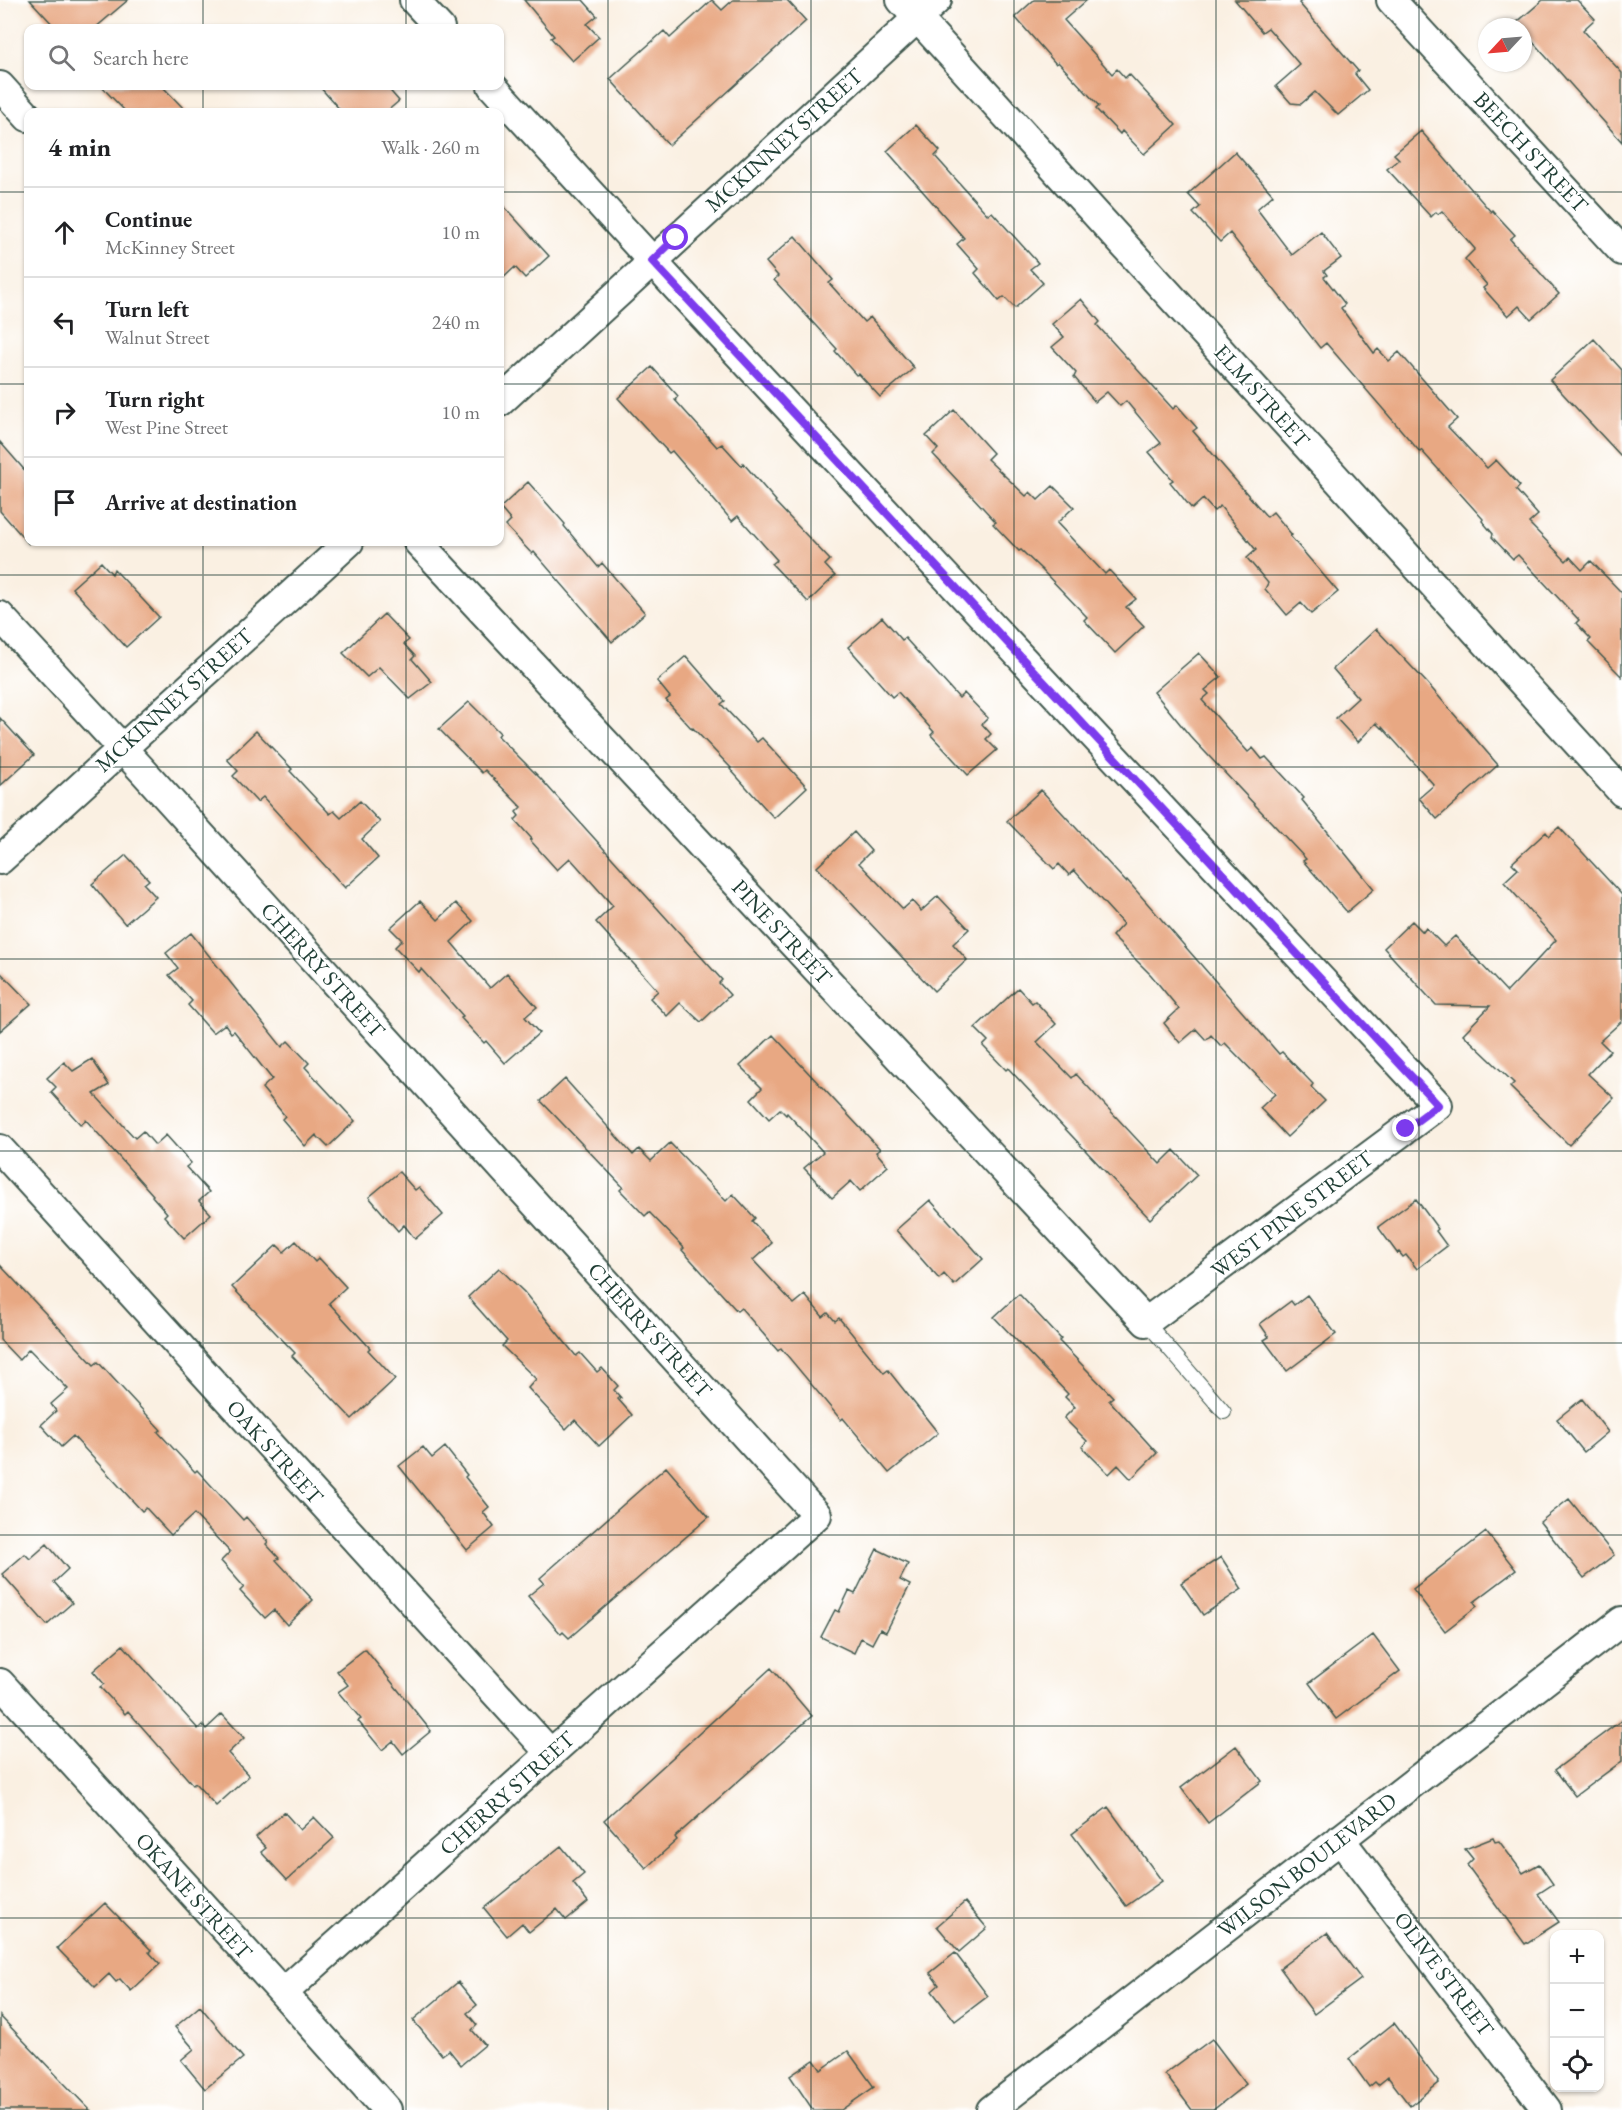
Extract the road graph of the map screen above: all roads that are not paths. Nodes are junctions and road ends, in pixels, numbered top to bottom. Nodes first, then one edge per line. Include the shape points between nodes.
1 (414, 0) edge
2 (1391, 0) edge
3 (919, 6) edge
4 (436, 24) edge
5 (0, 86) edge
6 (496, 90) edge
7 (24, 113) edge
8 (1622, 251) edge
9 (652, 261) junction
10 (504, 398) edge
11 (345, 546) edge
12 (422, 546) edge
13 (0, 616) edge
14 (121, 747) junction
15 (1622, 792) edge
16 (0, 860) edge
17 (0, 1149) edge
18 (1146, 1322) junction
19 (1224, 1412) dead end
20 (1622, 1621) edge
21 (0, 1683) edge
22 (551, 1754) junction
23 (1340, 1839) junction
24 (283, 1993) junction
25 (387, 2110) edge
26 (992, 2110) edge
27 (1547, 2110) edge

1 - 4 street
2 - 8 street, BEECH STREET
3 - 9 street, MCKINNEY STREET
3 - 15 street, ELM STREET
5 - 7 street
6 - 9 street
9 - 10 street, MCKINNEY STREET
9 - 18 street, WEST PINE STREET via 1438,1105
11 - 14 street, MCKINNEY STREET
12 - 18 street, PINE STREET
13 - 14 street, CHERRY STREET
14 - 16 street, MCKINNEY STREET
14 - 22 street, CHERRY STREET via 817,1515
17 - 22 street, OAK STREET
18 - 19 lane
20 - 23 street, WILSON BOULEVARD
21 - 24 street, OKANE STREET
22 - 24 street, CHERRY STREET
23 - 26 street, WILSON BOULEVARD
23 - 27 street, OLIVE STREET
24 - 25 street, OKANE STREET

